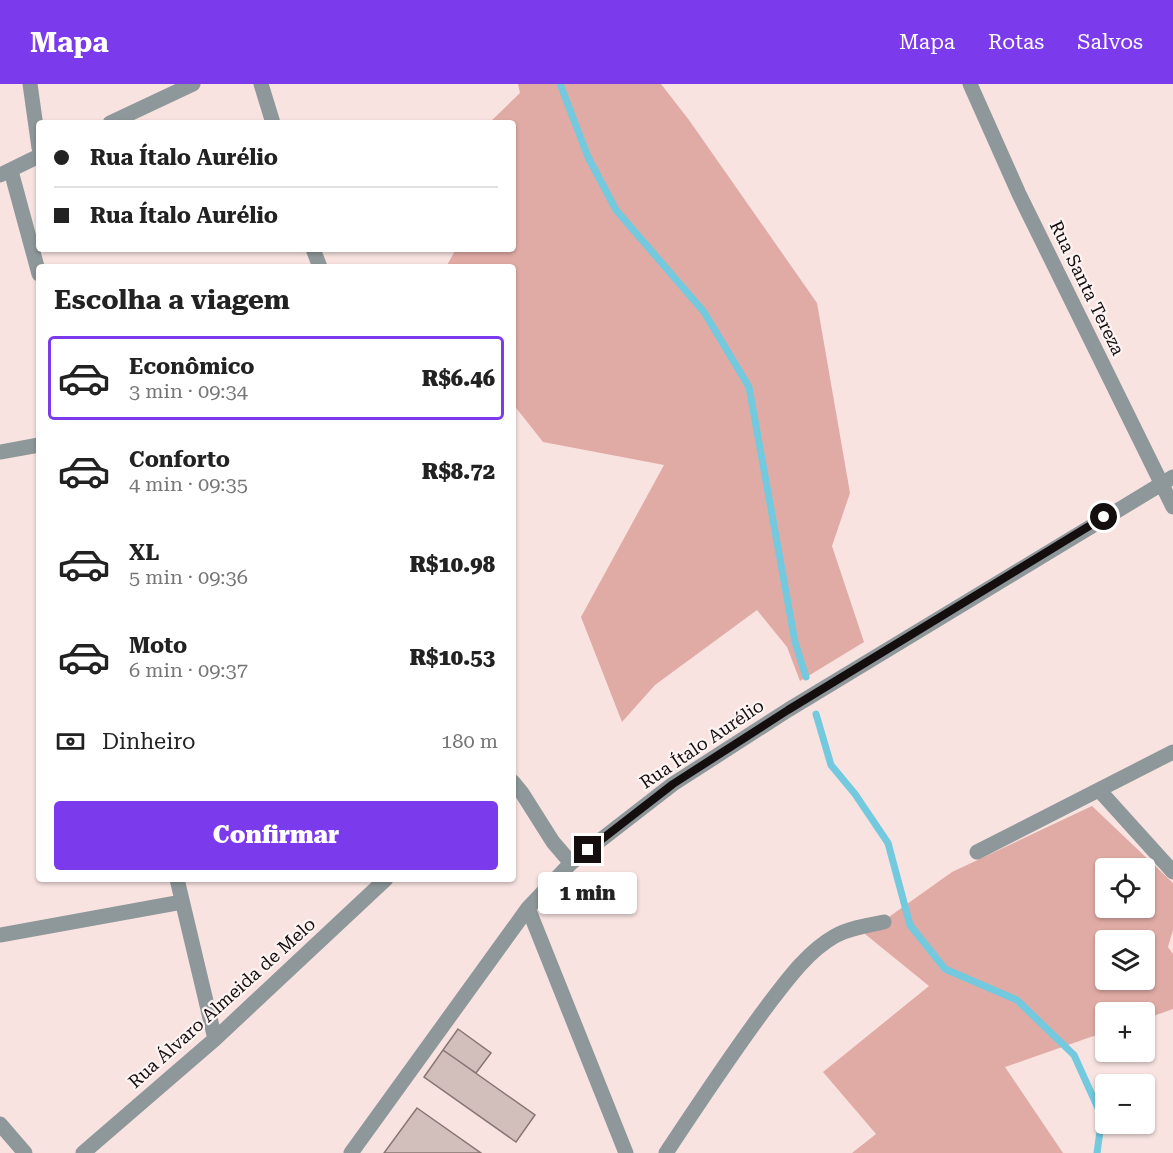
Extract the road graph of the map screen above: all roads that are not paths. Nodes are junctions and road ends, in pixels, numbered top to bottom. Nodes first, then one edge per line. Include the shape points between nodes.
1 (30, 84) edge
2 (193, 84) edge
3 (261, 84) edge
4 (970, 84) edge
5 (116, 120) edge
6 (272, 120) edge
7 (36, 127) edge
8 (36, 158) edge
9 (6, 173) edge
10 (36, 265) edge
11 (36, 446) edge
12 (0, 452) edge
13 (1167, 480) edge
14 (1173, 507) edge
15 (1173, 752) edge
16 (518, 788) edge
17 (1099, 789) junction
18 (977, 852) dead end
19 (571, 863) junction
20 (1173, 872) edge
21 (178, 882) edge
22 (383, 882) edge
23 (183, 902) junction
24 (528, 908) junction
25 (884, 922) dead end
26 (0, 935) edge
27 (215, 1039) junction
28 (0, 1124) edge
29 (25, 1153) edge
30 (82, 1153) edge
31 (351, 1153) edge
32 (626, 1153) edge
33 (666, 1153) edge

1 - 7 street
2 - 5 street
3 - 6 street
4 - 13 street, Rua Santa Tereza via 1019,194
8 - 9 street
9 - 10 street
11 - 12 street
13 - 14 street, Rua Santa Tereza
13 - 19 street, Rua Ítalo Aurélio via 788,710 673,784
15 - 17 street
16 - 19 street
17 - 18 street
17 - 20 street
19 - 24 street, Rua Ítalo Aurélio
21 - 23 street
22 - 27 street, Rua Álvaro Almeida de Melo
23 - 26 street
23 - 27 street
24 - 31 street, Rua Ítalo Aurélio
24 - 32 street
25 - 33 street via 835,935 785,982
27 - 30 street, Rua Álvaro Almeida de Melo
28 - 29 street

